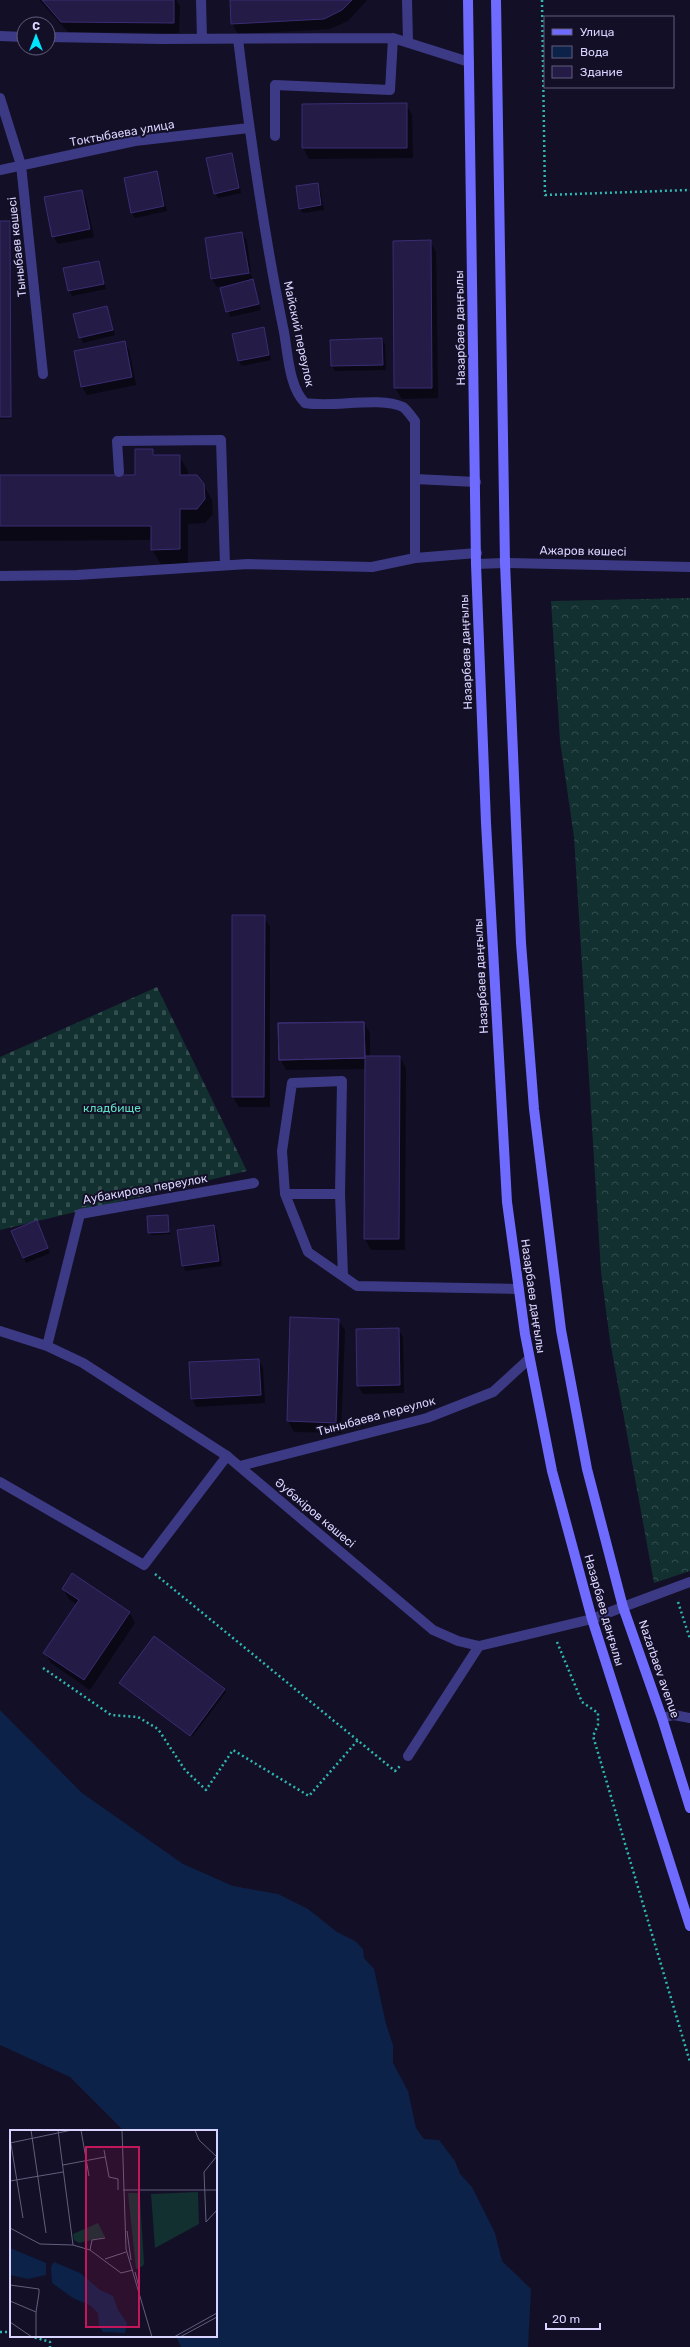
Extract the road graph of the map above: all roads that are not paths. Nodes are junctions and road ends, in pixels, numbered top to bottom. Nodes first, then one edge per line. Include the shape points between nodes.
1 (201, 0) edge
2 (407, 0) edge
3 (468, 0) edge
4 (496, 0) edge
5 (0, 36) edge
6 (16, 37) edge
7 (56, 37) edge
8 (202, 38) junction
9 (238, 38) junction
10 (393, 38) junction
11 (408, 42) junction
12 (469, 62) junction
13 (0, 98) edge
14 (249, 128) junction
15 (275, 136) dead end
16 (22, 165) junction
17 (0, 170) edge
18 (43, 374) dead end
19 (119, 472) dead end
20 (415, 479) junction
21 (476, 482) junction
22 (477, 553) junction
23 (416, 558) junction
24 (505, 563) junction
25 (476, 564) junction
26 (224, 565) junction
27 (690, 567) edge
28 (0, 576) edge
29 (254, 1183) dead end
30 (285, 1194) junction
31 (340, 1194) junction
32 (343, 1276) junction
33 (519, 1289) junction
34 (0, 1331) edge
35 (47, 1346) junction
36 (529, 1359) junction
37 (227, 1456) junction
38 (240, 1466) junction
39 (0, 1482) edge
40 (690, 1582) edge
41 (623, 1607) junction
42 (592, 1619) junction
43 (479, 1646) junction
44 (662, 1718) junction
45 (690, 1718) edge
46 (408, 1756) road end
47 (690, 1808) edge
48 (690, 1926) edge

1 - 8 street
2 - 11 street
3 - 12 main road, Назарбаев даңғылы
4 - 24 main road, Назарбаев даңғылы
5 - 6 street
7 - 8 street
8 - 9 street
9 - 10 street
9 - 14 street, Майский переулок
10 - 11 street
10 - 15 street via 390,90 275,85
11 - 12 street
12 - 21 main road, Назарбаев даңғылы
13 - 16 street, Тыныбаев көшесі
14 - 16 street, Токтыбаева улица via 135,142
14 - 20 street, Майский переулок via 277,300 299,398 305,403 320,406 385,402 404,408 415,421
16 - 17 street, Токтыбаева улица
16 - 18 street, Тыныбаев көшесі
19 - 26 street via 117,441 221,440
20 - 21 street
20 - 23 street, Майский переулок
21 - 22 main road, Назарбаев даңғылы
22 - 23 street
22 - 25 main road, Назарбаев даңғылы
23 - 26 street via 372,567
24 - 25 street, Ажаров көшесі
24 - 27 street, Ажаров көшесі
24 - 41 main road, Назарбаев даңғылы via 521,943 534,1109 561,1330 587,1469
25 - 33 main road, Назарбаев даңғылы via 500,1099 507,1202
26 - 28 street via 77,575
29 - 35 street, Аубакирова переулок via 80,1214
30 - 31 street
30 - 31 street via 282,1152 292,1083 342,1081
30 - 32 street via 308,1252
31 - 32 street
32 - 33 street via 357,1286
33 - 36 main road, Назарбаев даңғылы
34 - 35 street, Әубәкіров көшесі
35 - 37 street, Әубәкіров көшесі via 84,1362
36 - 38 street, Тыныбаева переулок via 493,1392 427,1418
36 - 42 main road, Назарбаев даңғылы via 552,1471
37 - 38 street, Әубәкіров көшесі
37 - 39 street via 144,1565
38 - 43 street, Әубәкіров көшесі via 433,1630 458,1641
40 - 41 street, Әубәкіров көшесі
41 - 42 street, Әубәкіров көшесі
41 - 44 main road, Nazarbaev avenue
42 - 43 street, Әубәкіров көшесі
42 - 48 main road, Назарбаев даңғылы
43 - 46 street
44 - 45 street via 674,1715
44 - 47 main road, Nazarbaev avenue

